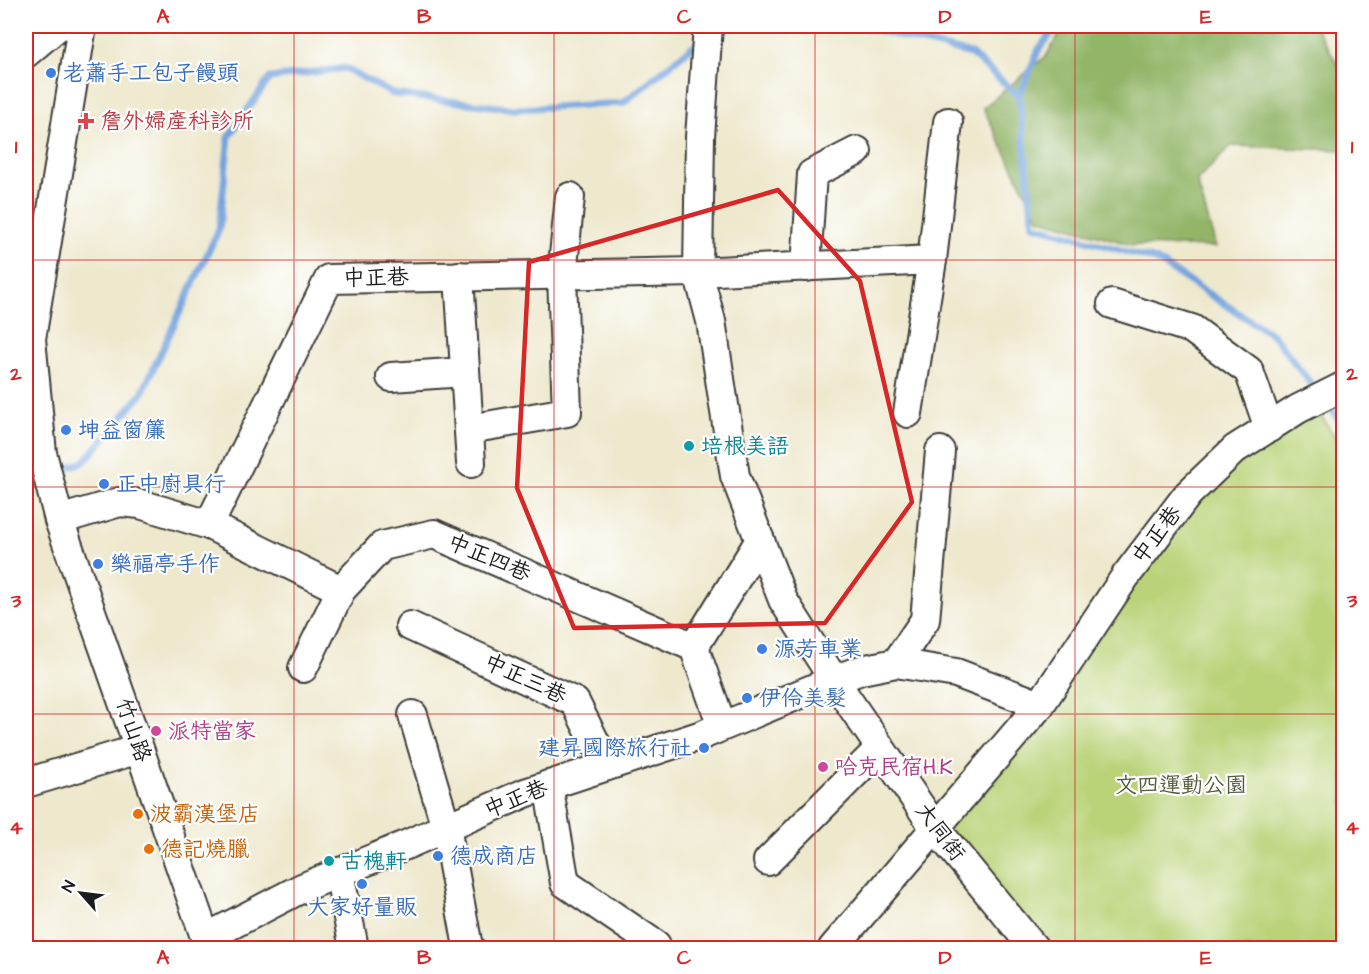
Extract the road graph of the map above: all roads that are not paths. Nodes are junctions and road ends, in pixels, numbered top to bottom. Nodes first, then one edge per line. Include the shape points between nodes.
1 (58, 26) edge
2 (82, 26) edge
3 (708, 26) edge
4 (26, 53) edge
5 (948, 122) dead end
6 (857, 151) dead end
7 (570, 197) dead end
8 (932, 260) junction
9 (806, 267) junction
10 (698, 272) junction
11 (562, 275) junction
12 (459, 276) junction
13 (1112, 304) dead end
14 (465, 372) junction
15 (391, 377) dead end
16 (1330, 393) edge
17 (908, 413) dead end
18 (1269, 428) junction
19 (469, 429) junction
20 (940, 451) dead end
21 (471, 463) dead end
22 (58, 516) junction
23 (209, 525) junction
24 (760, 540) junction
25 (341, 590) junction
26 (410, 626) dead end
27 (694, 647) junction
28 (896, 663) junction
29 (303, 668) dead end
30 (834, 680) junction
31 (1040, 705) junction
32 (413, 715) dead end
33 (722, 726) junction
34 (880, 748) junction
35 (140, 749) junction
36 (607, 766) junction
37 (26, 783) edge
38 (548, 785) junction
39 (446, 827) junction
40 (935, 828) junction
41 (768, 861) dead end
42 (339, 872) junction
43 (207, 943) edge
44 (656, 945) dead end
45 (354, 948) edge
46 (470, 948) edge
47 (833, 948) edge
48 (1034, 948) edge

1 - 4 street
2 - 22 street, 竹山路 via 31,339 42,453
3 - 10 street via 700,137
5 - 8 street
6 - 9 street via 812,174
7 - 11 street
8 - 9 street, 中正巷
8 - 17 street
9 - 10 street, 中正巷
10 - 11 street, 中正巷
10 - 24 street via 711,321 735,476
11 - 12 street, 中正巷
11 - 19 street via 567,412
12 - 14 street
12 - 23 street, 中正巷 via 329,279
13 - 18 street via 1192,329 1249,371
14 - 15 street
14 - 19 street
16 - 18 street, 中正巷
18 - 31 street, 中正巷 via 1235,449 1188,494 1125,577
19 - 21 street
20 - 28 street via 925,620
22 - 23 street via 120,502 140,504
22 - 35 street, 竹山路
23 - 25 street
24 - 27 street
24 - 30 street via 783,600
25 - 27 street, 中正四巷 via 382,546 434,534
25 - 29 street, 中正四巷
26 - 36 street, 中正三巷 via 575,702
27 - 33 street
28 - 30 street, 中正巷
28 - 31 street, 中正巷 via 956,674
30 - 33 street, 中正巷
30 - 34 street, 大同街
31 - 40 street, 中正巷
32 - 39 street
33 - 36 street, 中正巷
34 - 40 street, 大同街
34 - 41 street
35 - 37 street
35 - 43 street, 竹山路
36 - 38 street, 中正巷
38 - 39 street, 中正巷
38 - 44 street via 565,883
39 - 42 street, 中正巷
39 - 46 street
40 - 47 street, 中正巷
40 - 48 street, 大同街
42 - 43 street, 中正巷 via 302,888
42 - 45 street

